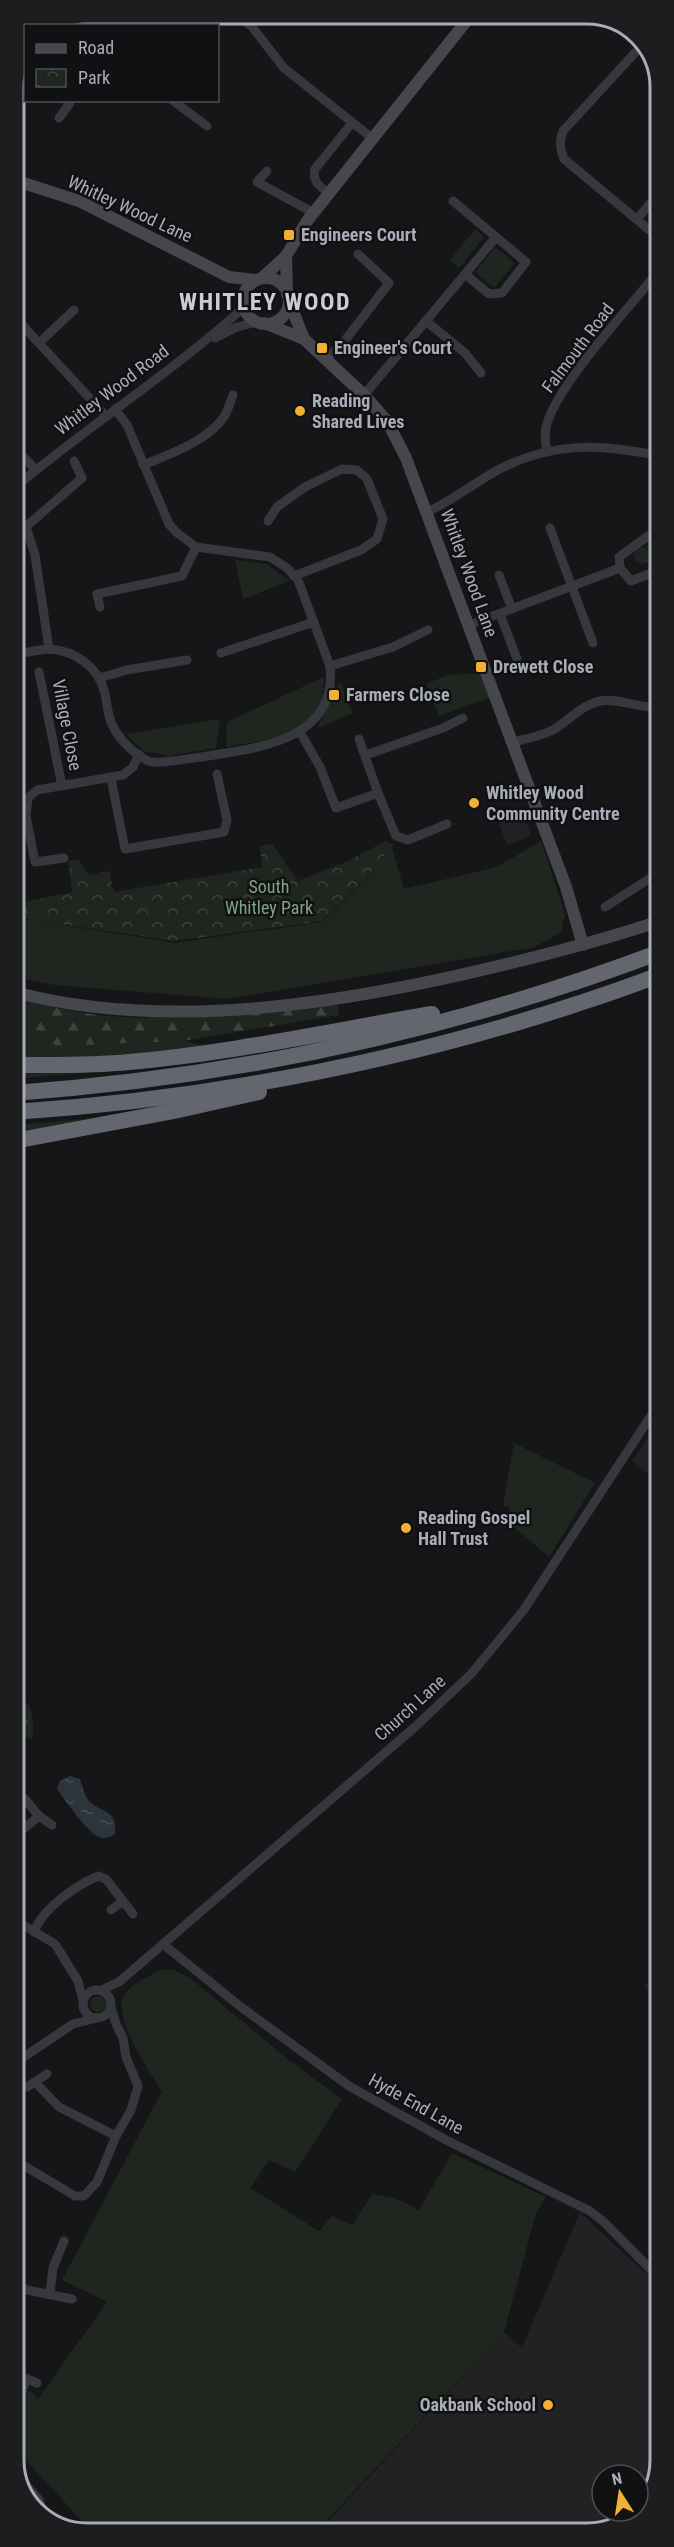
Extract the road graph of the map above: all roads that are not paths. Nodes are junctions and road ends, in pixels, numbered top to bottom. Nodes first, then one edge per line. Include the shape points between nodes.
1 (248, 24) edge
2 (464, 24) edge
3 (638, 50) edge
4 (68, 102) edge
5 (175, 102) edge
6 (59, 118) dead end
7 (352, 123) junction
8 (207, 126) dead end
9 (372, 138) junction
10 (267, 171) dead end
11 (24, 183) edge
12 (329, 194) junction
13 (453, 201) dead end
14 (650, 204) edge
15 (314, 213) junction
16 (637, 219) junction
17 (650, 230) edge
18 (496, 237) junction
19 (358, 254) dead end
20 (286, 256) junction
21 (465, 274) junction
22 (229, 277) junction
23 (259, 279) junction
24 (650, 281) edge
25 (243, 294) junction
26 (288, 298) junction
27 (244, 307) junction
28 (74, 310) dead end
29 (426, 321) junction
30 (260, 322) junction
31 (24, 327) edge
32 (304, 339) junction
33 (39, 343) junction
34 (204, 344) junction
35 (325, 359) junction
36 (481, 373) dead end
37 (233, 395) dead end
38 (364, 395) junction
39 (115, 409) junction
40 (106, 416) junction
41 (547, 452) junction
42 (650, 454) edge
43 (24, 457) edge
44 (74, 461) dead end
45 (143, 465) junction
46 (36, 470) junction
47 (24, 480) edge
48 (427, 512) junction
49 (268, 521) dead end
50 (26, 527) joint
51 (550, 528) dead end
52 (650, 535) edge
53 (196, 547) junction
54 (620, 568) junction
55 (650, 574) edge
56 (499, 575) dead end
57 (294, 576) junction
58 (571, 585) junction
59 (100, 607) dead end
60 (512, 609) junction
61 (500, 614) junction
62 (314, 621) junction
63 (469, 625) junction
64 (428, 630) dead end
65 (593, 644) dead end
66 (49, 649) junction
67 (24, 653) edge
68 (221, 653) dead end
69 (517, 659) dead end
70 (187, 660) dead end
71 (330, 666) junction
72 (39, 672) dead end
73 (99, 678) junction
74 (650, 708) edge
75 (463, 718) dead end
76 (300, 732) junction
77 (359, 739) dead end
78 (513, 742) junction
79 (139, 754) junction
80 (366, 755) junction
81 (217, 774) dead end
82 (111, 778) junction
83 (62, 786) junction
84 (378, 793) junction
85 (447, 824) dead end
86 (64, 858) dead end
87 (650, 879) edge
88 (605, 907) dead end
89 (650, 924) edge
90 (583, 945) junction
91 (650, 955) edge
92 (650, 978) edge
93 (24, 994) edge
94 (522, 999) junction
95 (24, 1065) edge
96 (329, 1070) junction
97 (24, 1092) edge
98 (24, 1111) edge
99 (24, 1139) edge
100 (650, 1417) edge
101 (24, 1798) dead end
102 (39, 1816) junction
103 (52, 1825) dead end
104 (24, 1828) edge
105 (123, 1901) junction
106 (111, 1910) dead end
107 (133, 1914) dead end
108 (24, 1926) edge
109 (34, 1932) junction
110 (163, 1944) junction
111 (78, 1981) junction
112 (119, 1982) junction
113 (98, 1990) junction
114 (111, 2003) junction
115 (84, 2005) junction
116 (100, 2017) junction
117 (73, 2024) junction
118 (116, 2024) junction
119 (24, 2057) edge
120 (47, 2074) dead end
121 (116, 2136) junction
122 (24, 2166) edge
123 (64, 2241) dead end
124 (650, 2269) edge
125 (24, 2289) edge
126 (50, 2293) junction
127 (72, 2299) dead end
128 (24, 2378) edge
129 (27, 2379) junction
130 (37, 2383) dead end
131 (24, 2386) edge

1 - 7 street via 284,68
2 - 9 street
3 - 16 street via 563,130 560,139 564,159
4 - 6 street
5 - 8 street
7 - 9 street
7 - 12 street via 315,169 316,183
9 - 12 street
10 - 15 street via 258,182
11 - 22 street, Whitley Wood Lane via 79,201
12 - 15 street
13 - 18 street
14 - 16 street
15 - 20 street
16 - 17 street
18 - 21 street
18 - 21 street via 526,262 502,294 489,294
19 - 35 street via 389,283 343,343
20 - 23 street
20 - 26 street
21 - 29 street
22 - 23 street, Whitley Wood Lane
22 - 25 street, Whitley Wood Lane
23 - 25 street via 247,286
23 - 26 street via 280,283
24 - 41 street, Falmouth Road via 554,406 546,429
25 - 27 street
26 - 30 street via 286,313 278,321
26 - 32 street, Whitley Wood Lane
27 - 30 street via 247,314
27 - 34 street, Whitley Wood Road
28 - 33 street
29 - 36 street via 465,353
29 - 38 street
30 - 32 street, Whitley Wood Lane
30 - 34 street, Whitley Wood Road via 237,327
31 - 33 street
32 - 35 street, Whitley Wood Lane
33 - 40 street
34 - 39 street, Whitley Wood Road
35 - 38 street, Whitley Wood Lane
37 - 45 street via 224,416 212,430 182,449
38 - 48 street, Whitley Wood Lane via 387,421
39 - 40 street, Whitley Wood Road
39 - 45 street via 127,425
40 - 46 street, Whitley Wood Road
41 - 42 street via 606,446
41 - 48 street via 497,471
43 - 46 street
44 - 50 street via 82,478
45 - 53 street via 169,524
46 - 47 street, Whitley Wood Road
48 - 63 street, Whitley Wood Lane
49 - 57 street via 292,495 342,469 357,470 367,479 383,519 377,539 361,550
50 - 66 street via 35,555
51 - 58 street
52 - 54 street via 619,556
53 - 57 street via 270,557
53 - 59 street via 182,576 97,594
54 - 55 street via 631,581
54 - 58 street
56 - 60 street
57 - 62 street
58 - 60 street
58 - 65 street
60 - 61 street
61 - 63 street
61 - 69 street
62 - 68 street
62 - 71 street
63 - 78 street, Whitley Wood Lane
64 - 71 street via 393,647
66 - 67 street
66 - 73 street via 88,663
70 - 73 street
71 - 76 street via 331,679 323,705
72 - 83 street, Village Close
73 - 79 street via 116,733
74 - 78 street via 617,700 599,701 552,731
75 - 80 street
76 - 79 street via 283,741 182,760 149,762
76 - 84 street via 320,767 336,808
77 - 80 street
78 - 90 street, Whitley Wood Lane
79 - 82 street via 123,776
80 - 84 street
81 - 82 street via 227,820 224,832 125,849
82 - 83 street
83 - 86 street via 37,790 28,798 26,816 35,862
84 - 85 street via 396,836 408,840
87 - 88 street
89 - 90 street
90 - 93 street via 436,980 262,1006 108,1008
91 - 94 highway
92 - 96 highway via 538,1016
94 - 95 highway via 281,1043 128,1062
94 - 97 highway via 383,1037 270,1061 178,1076
96 - 98 highway via 194,1092
96 - 99 highway via 239,1098
100 - 110 street, Church Lane via 523,1611 471,1674
101 - 102 street
102 - 103 street
102 - 104 street
105 - 106 street
105 - 107 street
105 - 109 street via 106,1879 98,1876 49,1908
108 - 109 street
109 - 111 street via 55,1944
110 - 112 street, Church Lane
110 - 124 street, Hyde End Lane via 349,2086 446,2140 590,2211
111 - 113 street
111 - 115 street
112 - 113 street, Church Lane
112 - 114 street, Church Lane
113 - 114 street
113 - 115 street via 87,1994
114 - 116 street
114 - 118 street
115 - 116 street via 89,2015
115 - 117 street
116 - 117 street
116 - 118 street
117 - 119 street
118 - 121 street via 138,2086 131,2110
120 - 121 street via 32,2085 59,2107
121 - 122 street via 97,2182 84,2196 75,2196
123 - 126 street via 53,2268
125 - 126 street
126 - 127 street
128 - 129 street
129 - 130 street
129 - 131 street

